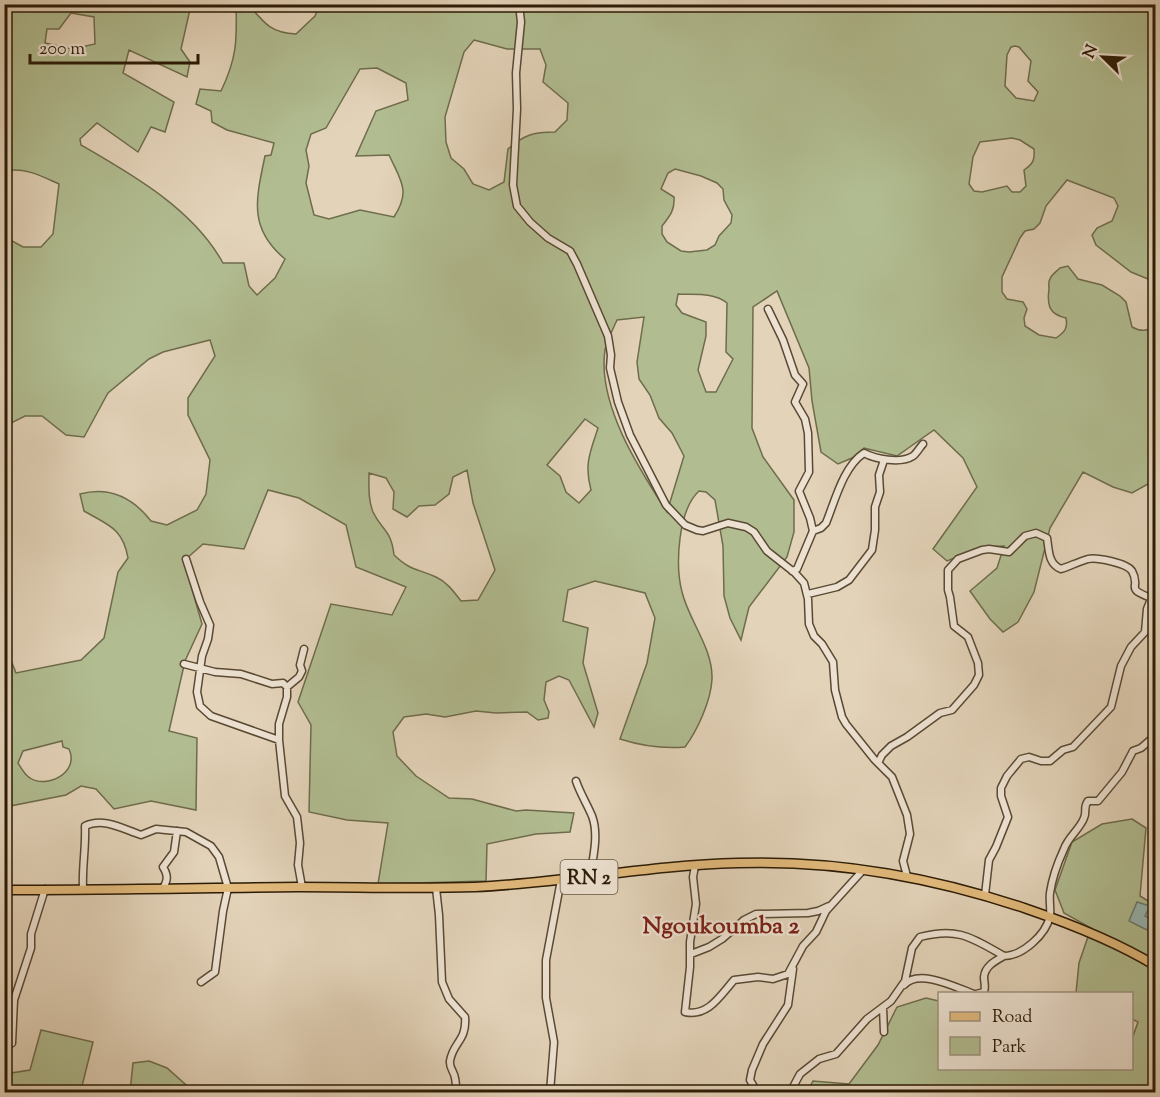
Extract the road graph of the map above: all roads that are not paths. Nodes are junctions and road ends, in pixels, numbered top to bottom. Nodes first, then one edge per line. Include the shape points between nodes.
1 (519, 4) edge
2 (768, 309) dead end
3 (923, 444) dead end
4 (884, 460) junction
5 (813, 531) junction
6 (186, 559) dead end
7 (792, 571) junction
8 (1155, 587) edge
9 (808, 594) junction
10 (1151, 598) junction
11 (304, 649) dead end
12 (184, 664) dead end
13 (200, 669) junction
14 (287, 687) junction
15 (1155, 735) edge
16 (279, 740) junction
17 (878, 763) junction
18 (576, 781) dead end
19 (177, 831) junction
20 (695, 866) junction
21 (862, 870) junction
22 (907, 876) junction
23 (590, 877) junction
24 (561, 880) junction
25 (302, 887) junction
26 (84, 888) junction
27 (163, 888) junction
28 (228, 888) junction
29 (436, 888) junction
30 (45, 889) junction
31 (4, 890) edge
32 (986, 895) junction
33 (830, 906) junction
34 (1050, 916) junction
35 (691, 954) junction
36 (1004, 956) junction
37 (1155, 966) edge
38 (793, 968) junction
39 (201, 982) dead end
40 (900, 989) junction
41 (988, 991) edge
42 (972, 992) edge
43 (883, 1008) junction
44 (884, 1032) dead end
45 (12, 1043) dead end
46 (794, 1091) edge
47 (457, 1092) edge
48 (550, 1092) edge
49 (757, 1092) edge
50 (779, 1092) edge

1 - 7 street via 513,185 517,206 548,238 570,251 577,264 608,336 610,368 630,435 666,505 685,525 697,530 728,523 746,527
2 - 5 street via 795,375 803,384 795,402 808,433 808,472 799,491
3 - 4 street via 912,456
4 - 5 street via 864,453 858,457 826,523
4 - 9 street via 874,507 872,550 849,580
5 - 7 street via 797,569
6 - 13 street via 210,625
7 - 9 street
8 - 10 street
9 - 17 street via 809,624 833,662 842,717
10 - 17 street via 1137,593 1133,573 1122,564 1090,558 1061,568 1055,566 1047,538 1036,533 1025,536 1010,552 989,549 958,559 948,570 947,579 954,626 968,637 979,675 952,710 940,713 891,746
10 - 32 street via 1145,632 1121,666 1111,708 1073,747 1050,761 1022,759 1007,776 1001,796 1008,817 989,860
11 - 14 street via 302,671
12 - 13 street
13 - 14 street via 241,674
13 - 16 street via 200,706 211,716
14 - 16 street
15 - 34 street via 1133,751 1122,772 1098,801 1085,804 1085,818 1064,846 1051,890
16 - 25 street via 285,796 297,817
17 - 22 street via 892,777 907,815 910,834 903,861
18 - 23 street via 595,829
19 - 26 street via 156,829 141,835 118,826 93,822 85,826
19 - 27 street via 174,852 163,867 167,882
19 - 28 street via 211,846 219,857
20 - 21 main road, RN 2 via 793,863
20 - 23 main road, RN 2
20 - 35 street
21 - 22 main road, RN 2
21 - 33 street
22 - 32 main road, RN 2
23 - 24 main road, RN 2
24 - 29 main road, RN 2
24 - 48 street via 546,960 546,998 554,1042
25 - 28 main road, RN 2
25 - 29 main road, RN 2
26 - 27 main road, RN 2
26 - 30 main road, RN 2
27 - 28 main road, RN 2
28 - 39 street via 215,972
29 - 47 street via 442,982 449,999 465,1017 464,1035 450,1062
30 - 31 main road, RN 2
30 - 45 street via 14,1000
32 - 34 main road, RN 2
33 - 35 street via 808,913 756,914 722,939
33 - 38 street
34 - 36 street via 1026,949
34 - 37 main road, RN 2 via 1121,946
35 - 38 street via 685,1012 695,1014 709,1009 734,980 773,979
36 - 40 street via 960,934 920,937 912,948
36 - 41 street via 995,960 985,973
38 - 49 street via 789,1005 769,1034 752,1070 750,1080
40 - 42 street via 907,981 918,978
40 - 43 street
43 - 44 street
43 - 46 street via 867,1019 836,1054 819,1059 800,1074
46 - 50 street

